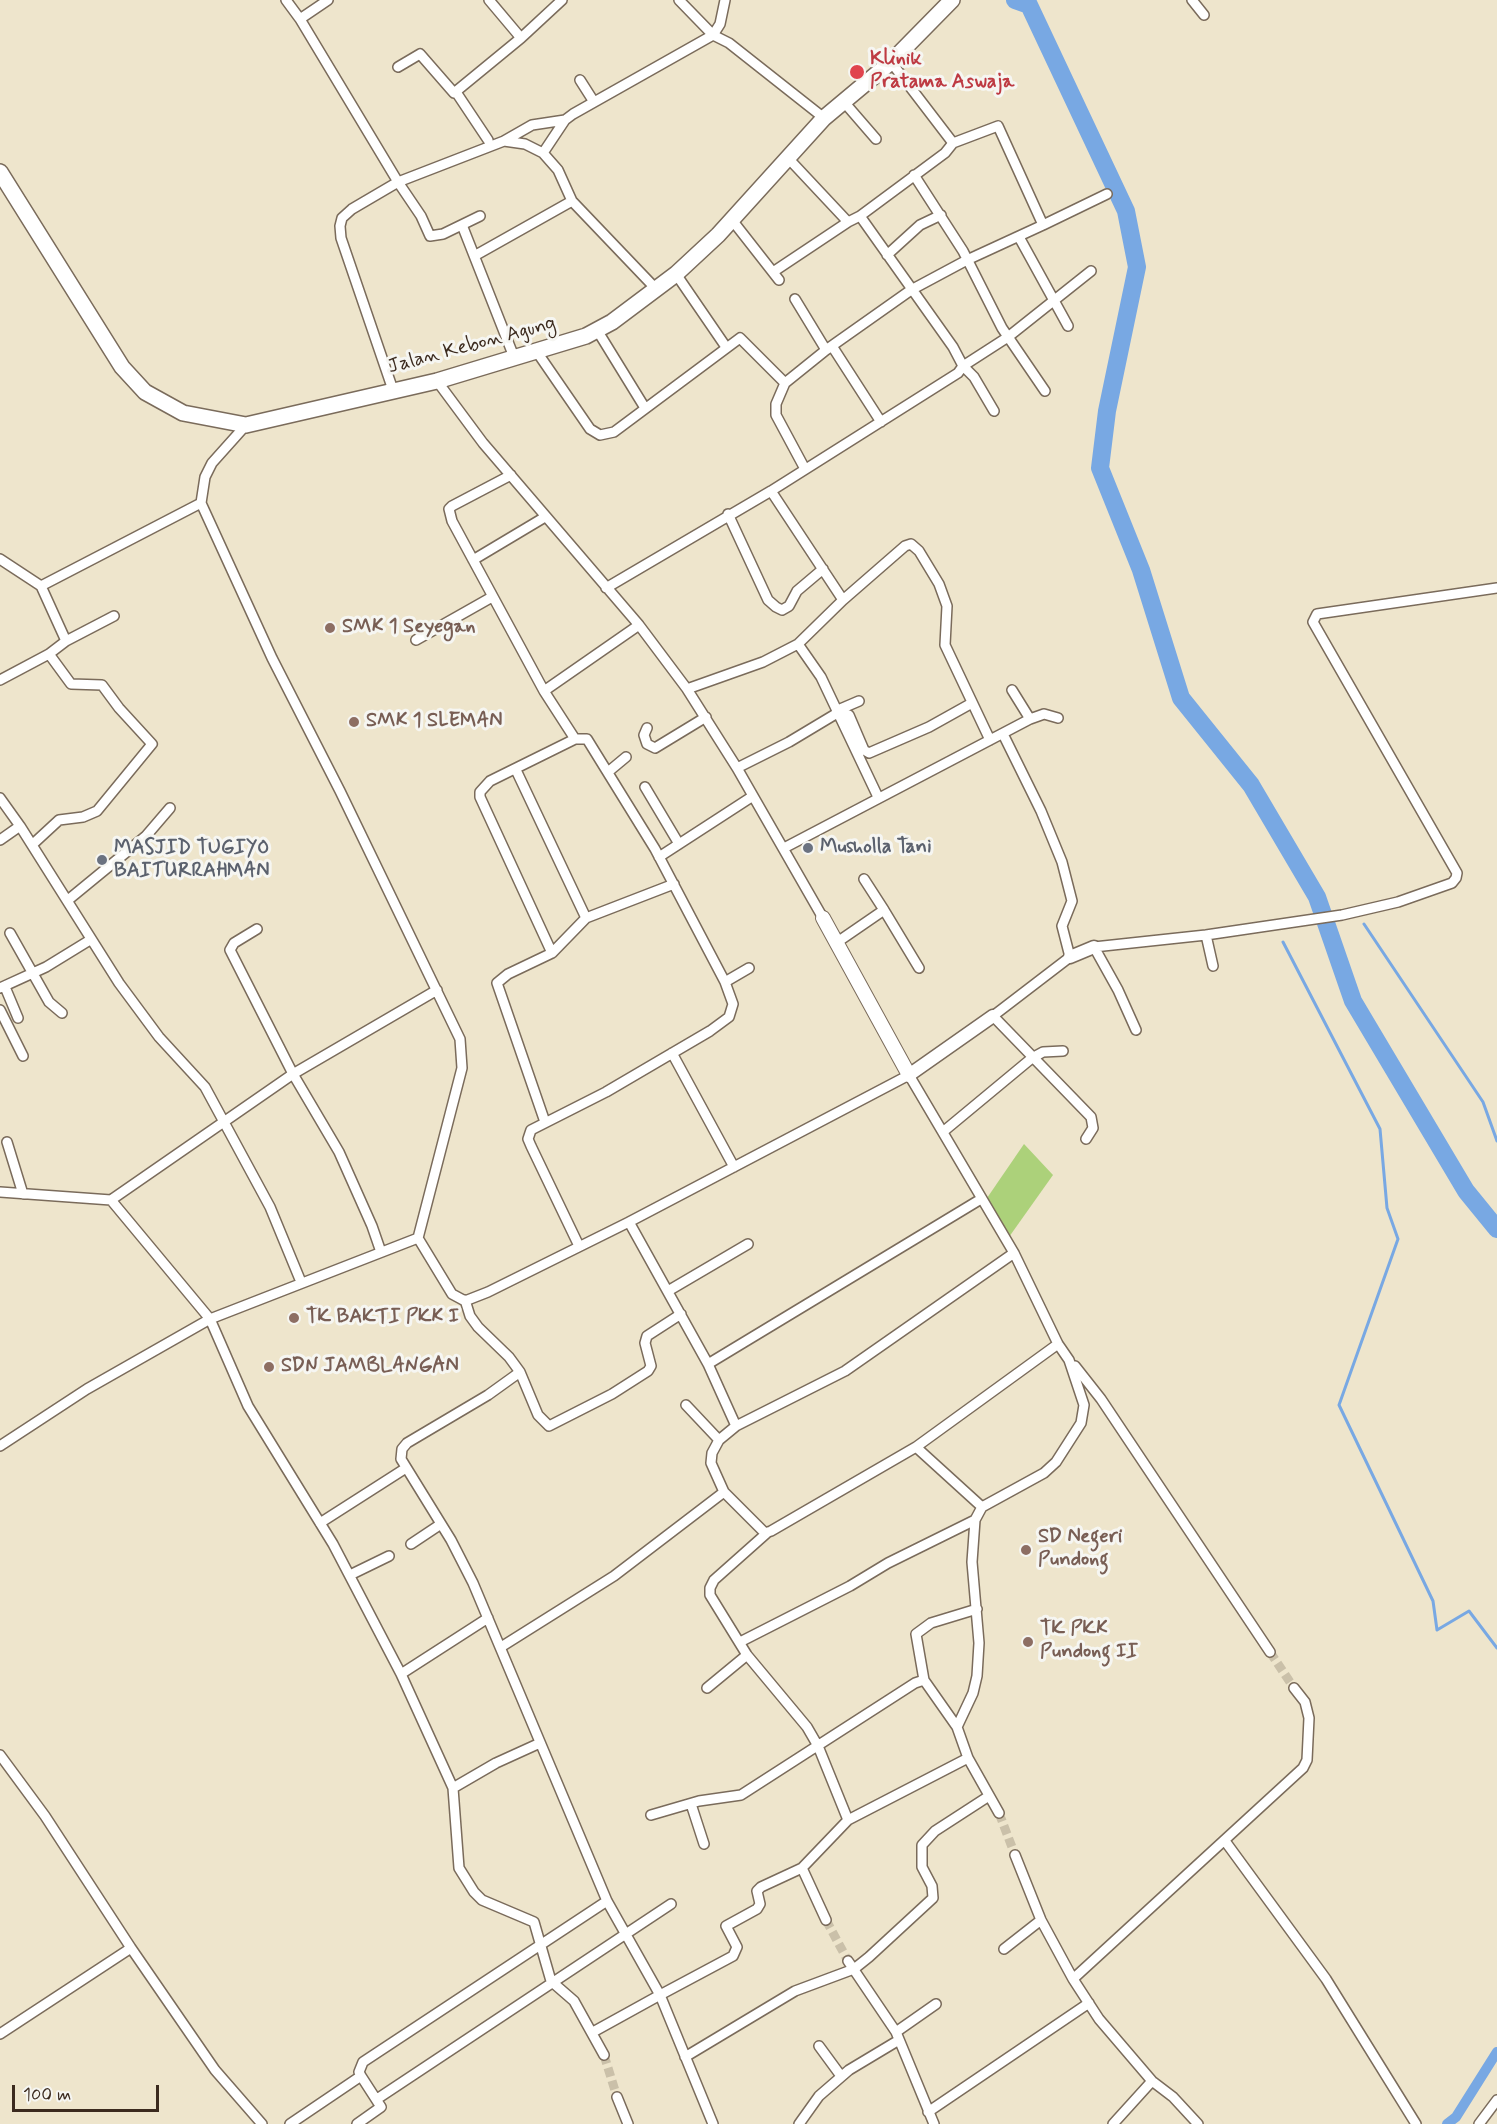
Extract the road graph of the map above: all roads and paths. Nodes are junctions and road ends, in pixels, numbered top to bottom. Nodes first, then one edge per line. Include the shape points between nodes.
1 (286, 0) edge
2 (328, 0) edge
3 (489, 0) edge
4 (562, 0) edge
5 (679, 0) edge
6 (725, 0) edge
7 (952, 0) edge
8 (1192, 0) edge
9 (1204, 15) dead end
10 (300, 19) junction
11 (713, 35) junction
12 (521, 38) junction
13 (891, 62) junction
14 (398, 67) dead end
15 (580, 80) dead end
16 (456, 92) junction
17 (594, 102) junction
18 (844, 102) junction
19 (824, 118) junction
20 (565, 120) junction
21 (876, 139) dead end
22 (488, 140) dead end
23 (504, 141) junction
24 (953, 143) junction
25 (543, 153) junction
26 (788, 158) junction
27 (0, 171) edge
28 (914, 175) junction
29 (398, 182) junction
30 (1107, 194) dead end
31 (572, 201) junction
32 (941, 215) junction
33 (480, 216) dead end
34 (860, 216) junction
35 (732, 220) junction
36 (848, 222) junction
37 (462, 225) junction
38 (1043, 225) junction
39 (1019, 237) junction
40 (476, 255) junction
41 (886, 255) junction
42 (967, 260) junction
43 (1090, 272) dead end
44 (676, 274) junction
45 (657, 290) junction
46 (911, 290) junction
47 (795, 299) dead end
48 (1053, 300) junction
49 (1068, 327) dead end
50 (597, 330) junction
51 (1008, 337) junction
52 (726, 347) junction
53 (829, 348) junction
54 (537, 352) junction
55 (514, 357) junction
56 (963, 366) junction
57 (437, 381) junction
58 (785, 383) junction
59 (393, 390) junction
60 (1045, 391) dead end
61 (645, 408) junction
62 (994, 411) dead end
63 (881, 422) junction
64 (246, 425) junction
65 (805, 468) junction
66 (511, 475) junction
67 (771, 490) junction
68 (201, 502) junction
69 (728, 514) junction
70 (545, 517) junction
71 (0, 559) edge
72 (473, 560) junction
73 (823, 569) junction
74 (41, 586) junction
75 (606, 588) junction
76 (1497, 588) edge
77 (492, 597) junction
78 (843, 600) junction
79 (114, 616) dead end
80 (639, 626) junction
81 (416, 640) dead end
82 (66, 641) junction
83 (798, 644) junction
84 (49, 654) junction
85 (0, 680) edge
86 (687, 689) junction
87 (1012, 690) dead end
88 (544, 691) junction
89 (859, 701) dead end
90 (972, 703) junction
91 (838, 711) junction
92 (706, 717) junction
93 (1058, 718) dead end
94 (1030, 719) junction
95 (647, 728) dead end
96 (1003, 734) junction
97 (575, 739) junction
98 (990, 740) junction
99 (626, 757) dead end
100 (737, 768) junction
101 (516, 770) junction
102 (608, 772) junction
103 (645, 787) dead end
104 (753, 796) junction
105 (878, 797) junction
106 (0, 798) edge
107 (170, 808) dead end
108 (20, 826) junction
109 (0, 840) edge
110 (33, 844) junction
111 (679, 844) junction
112 (784, 848) junction
113 (659, 857) junction
114 (864, 879) dead end
115 (674, 885) junction
116 (68, 900) junction
117 (884, 910) junction
118 (586, 918) junction
119 (823, 918) joint
120 (257, 929) dead end
121 (10, 933) dead end
122 (1206, 935) junction
123 (90, 940) junction
124 (836, 942) junction
125 (1094, 947) junction
126 (552, 953) junction
127 (1070, 957) junction
128 (1213, 966) dead end
129 (749, 968) dead end
130 (919, 968) dead end
131 (33, 973) junction
132 (725, 982) junction
133 (3, 987) edge
134 (437, 990) junction
135 (0, 1010) edge
136 (62, 1013) dead end
137 (993, 1016) junction
138 (18, 1018) dead end
139 (1136, 1030) dead end
140 (1063, 1051) dead end
141 (672, 1053) junction
142 (22, 1056) dead end
143 (1032, 1058) junction
144 (293, 1074) junction
145 (909, 1075) junction
146 (223, 1121) junction
147 (545, 1122) junction
148 (944, 1131) junction
149 (1086, 1139) dead end
150 (7, 1142) dead end
151 (734, 1167) junction
152 (0, 1192) edge
153 (23, 1194) junction
154 (981, 1199) junction
155 (111, 1200) junction
156 (629, 1222) junction
157 (418, 1238) junction
158 (748, 1244) dead end
159 (579, 1246) junction
160 (381, 1252) junction
161 (1014, 1253) junction
162 (301, 1282) junction
163 (668, 1291) junction
164 (465, 1300) junction
165 (681, 1314) junction
166 (210, 1319) junction
167 (1058, 1344) junction
168 (1069, 1360) junction
169 (708, 1364) junction
170 (520, 1372) junction
171 (686, 1405) dead end
172 (736, 1426) junction
173 (719, 1440) junction
174 (0, 1446) edge
175 (916, 1447) junction
176 (406, 1468) junction
177 (724, 1492) junction
178 (982, 1507) junction
179 (975, 1520) junction
180 (320, 1523) junction
181 (441, 1524) junction
182 (768, 1532) junction
183 (411, 1544) dead end
184 (389, 1556) dead end
185 (350, 1575) junction
186 (977, 1609) junction
187 (488, 1618) junction
188 (740, 1642) junction
189 (501, 1647) junction
190 (1270, 1652) tunnel mouth
191 (747, 1655) junction
192 (401, 1674) junction
193 (924, 1680) junction
194 (707, 1688) dead end
195 (1294, 1688) tunnel mouth
196 (957, 1727) junction
197 (540, 1743) junction
198 (818, 1746) junction
199 (0, 1755) edge
200 (968, 1758) junction
201 (453, 1788) junction
202 (989, 1796) junction
203 (691, 1804) junction
204 (999, 1813) tunnel mouth
205 (651, 1815) dead end
206 (848, 1820) junction
207 (1225, 1841) junction
208 (704, 1844) dead end
209 (1015, 1855) tunnel mouth
210 (802, 1868) junction
211 (607, 1901) junction
212 (670, 1904) dead end
213 (826, 1920) tunnel mouth
214 (1041, 1920) junction
215 (626, 1935) junction
216 (541, 1943) junction
217 (130, 1948) junction
218 (1004, 1949) dead end
219 (851, 1965) junction
220 (1073, 1979) junction
221 (551, 1981) junction
222 (660, 1995) junction
223 (1089, 2003) junction
224 (936, 2004) dead end
225 (593, 2032) junction
226 (0, 2034) edge
227 (897, 2036) junction
228 (819, 2046) dead end
229 (604, 2055) tunnel mouth
230 (685, 2057) junction
231 (361, 2076) junction
232 (841, 2076) junction
233 (1152, 2081) junction
234 (617, 2097) tunnel mouth
235 (377, 2099) junction
236 (1497, 2100) edge
237 (928, 2112) junction
238 (262, 2124) edge
239 (290, 2124) edge
240 (357, 2124) edge
241 (628, 2124) edge
242 (713, 2124) edge
243 (799, 2124) edge
244 (934, 2124) edge
245 (1113, 2124) edge
246 (1198, 2124) edge
247 (1416, 2124) edge
248 (1479, 2124) edge

1 - 10 street
2 - 10 street
3 - 12 street
4 - 12 street
5 - 11 street
6 - 11 street via 720,24
7 - 13 main road, Jalan Kebon Agung
8 - 9 street
10 - 29 street
11 - 17 street
11 - 19 street via 729,43
12 - 16 street
13 - 18 main road, Jalan Kebon Agung
13 - 24 street
14 - 16 street via 420,54 452,93
15 - 17 street
16 - 22 street
17 - 20 street
18 - 19 main road, Jalan Kebon Agung
18 - 21 street
19 - 26 main road, Jalan Kebon Agung
20 - 23 street via 532,125
20 - 25 street
23 - 25 street via 525,144
23 - 29 street
24 - 28 street
24 - 38 street via 998,126
25 - 31 street via 558,170
26 - 35 main road, Jalan Kebon Agung
26 - 36 street
27 - 64 main road, Jalan Kebon Agung via 122,367 146,393 183,413
28 - 32 street
28 - 34 street
29 - 37 street via 430,236
29 - 59 street via 352,209 340,226
30 - 38 street
31 - 40 street
31 - 45 street
32 - 41 street via 920,225
32 - 42 street
33 - 37 street
34 - 36 street
34 - 41 street
35 - 36 street via 776,276
35 - 44 main road, Jalan Kebon Agung
37 - 40 street
38 - 39 street
39 - 42 street
39 - 48 street
40 - 55 street
41 - 46 street
42 - 46 street
42 - 51 street
43 - 48 street
44 - 45 main road, Jalan Kebon Agung
44 - 52 street
45 - 50 main road, Jalan Kebon Agung
46 - 53 street
46 - 56 street via 953,346
47 - 53 street
48 - 49 street
48 - 51 street
50 - 54 main road, Jalan Kebon Agung
50 - 61 street
51 - 56 street
51 - 60 street
52 - 58 street via 743,339
52 - 61 street
53 - 58 street
53 - 63 street
54 - 55 main road, Jalan Kebon Agung
54 - 61 street via 593,432 614,432
55 - 57 main road, Jalan Kebon Agung
56 - 62 street
56 - 63 street
57 - 59 main road, Jalan Kebon Agung
57 - 66 street
58 - 65 street via 776,415
59 - 64 main road, Jalan Kebon Agung
63 - 65 street
64 - 68 street via 213,463 205,477
65 - 67 street
66 - 70 street
66 - 72 street via 450,509
67 - 69 street
67 - 73 street
68 - 74 street
68 - 134 street via 272,657
69 - 73 street via 768,600 776,607 782,610 789,606 797,591
69 - 75 street
70 - 72 street
70 - 75 street
71 - 74 street
72 - 77 street
73 - 78 street
74 - 82 street
75 - 80 street
76 - 122 street via 1317,614 1312,622 1457,873 1452,883 1398,903 1342,915
77 - 81 street
77 - 88 street
78 - 83 street
78 - 90 street via 905,546 916,547 939,584 947,606 945,645
79 - 82 street
80 - 86 street
80 - 88 street
82 - 84 street
83 - 86 street via 763,662
83 - 91 street via 822,677
84 - 85 street
84 - 110 street via 71,684 102,685 152,744 97,811 59,820
86 - 92 street
87 - 94 street
88 - 97 street
89 - 91 street
90 - 91 street via 869,753 864,750 849,715
90 - 98 street
91 - 100 street
91 - 105 street
92 - 95 street via 655,748 647,744
92 - 100 street
93 - 94 street via 1044,714
94 - 96 street
96 - 98 street
96 - 127 street via 1062,862 1072,901 1062,926
97 - 101 street
97 - 102 street via 587,739
98 - 105 street
99 - 102 street
100 - 104 street
101 - 118 street
101 - 126 street via 490,781 480,797
102 - 113 street
103 - 111 street
104 - 111 street
104 - 112 street
105 - 112 street
106 - 108 street
107 - 116 street via 146,836
108 - 109 street
108 - 110 street
110 - 116 street
111 - 113 street
112 - 119 street
113 - 115 street
114 - 117 street
115 - 118 street
115 - 132 street
116 - 123 street
117 - 124 street
117 - 130 street
118 - 126 street
119 - 124 main road
120 - 144 street via 234,943 230,950
121 - 131 street
122 - 125 street
122 - 128 street
123 - 131 street
123 - 146 street via 159,1037 205,1087
124 - 145 main road
125 - 127 street
125 - 139 street
126 - 147 street via 499,978 497,983
127 - 137 street
129 - 132 street
131 - 133 street
131 - 136 street via 49,1002
132 - 141 street via 733,1004 729,1017
133 - 138 street
134 - 144 street
134 - 157 street via 460,1039 462,1068
135 - 142 street
137 - 143 street
137 - 145 street
140 - 143 street via 1043,1052
141 - 147 street
141 - 151 street
143 - 148 street
143 - 149 street via 1058,1080 1091,1118 1093,1128
144 - 146 street
144 - 160 street via 339,1152
145 - 148 street
145 - 151 street
146 - 155 street
146 - 162 street via 270,1207
147 - 159 street via 531,1130 528,1138
148 - 154 street
150 - 153 street
151 - 156 street
152 - 153 street
153 - 155 street
154 - 161 street
154 - 169 street
155 - 166 street
156 - 159 street
156 - 163 street
157 - 160 street
157 - 164 street via 445,1286 458,1299
158 - 163 street
159 - 164 street
160 - 162 street
161 - 167 street
161 - 172 street via 846,1371
162 - 166 street
163 - 165 street
164 - 170 street via 478,1327
165 - 169 street
165 - 170 street via 646,1336 651,1366 648,1371 549,1426 543,1422
166 - 174 street via 87,1389
166 - 180 street via 248,1406
167 - 168 street
167 - 175 street
168 - 178 street via 1083,1405 1081,1423 1066,1449 1044,1473
168 - 190 street via 1101,1399
169 - 172 street
170 - 176 street via 407,1443 401,1459
171 - 173 street
172 - 173 street
173 - 177 street via 711,1463
175 - 178 street
175 - 182 street
176 - 180 street
176 - 181 street
177 - 182 street
177 - 189 street via 614,1576
178 - 179 street
179 - 186 street via 972,1562
179 - 188 street
180 - 185 street
181 - 183 street
181 - 187 street
182 - 188 street via 710,1588 714,1603
184 - 185 street
185 - 192 street
186 - 193 street via 931,1623 916,1634
186 - 196 street via 977,1676 974,1693
187 - 189 street
187 - 192 street
188 - 191 street
189 - 197 street
191 - 194 street
191 - 198 street via 790,1705
192 - 201 street
193 - 196 street
193 - 198 street
195 - 207 street via 1305,1702 1310,1718 1304,1768
196 - 200 street
197 - 201 street
197 - 211 street
198 - 203 street via 741,1795
198 - 206 street
199 - 217 street via 45,1816
200 - 202 street
200 - 206 street
201 - 216 street via 459,1868 482,1900 532,1920
202 - 204 street
202 - 219 street via 922,1845 922,1867 932,1886 933,1898
203 - 205 street
203 - 208 street
206 - 210 street
207 - 220 street
207 - 247 street via 1326,1979
209 - 214 street
210 - 213 street
210 - 222 street via 761,1887 757,1891 757,1909 726,1926 737,1947 733,1956
211 - 215 street
211 - 216 street
212 - 215 street
214 - 218 street
214 - 220 street
215 - 221 street
215 - 222 street
216 - 221 street
216 - 231 street via 363,2062
217 - 226 street
217 - 238 street via 215,2070
219 - 227 street
219 - 230 street via 795,1990
220 - 223 street
221 - 225 street via 574,2001
221 - 235 street
222 - 225 street
222 - 230 street
223 - 233 street
223 - 237 street
224 - 227 street
225 - 229 street
227 - 232 street
227 - 237 street
228 - 232 street
230 - 242 street
231 - 235 street
231 - 239 street
232 - 243 street via 811,2105
233 - 245 street
233 - 246 street
234 - 241 street
235 - 240 street via 381,2108
236 - 248 street
237 - 244 street

